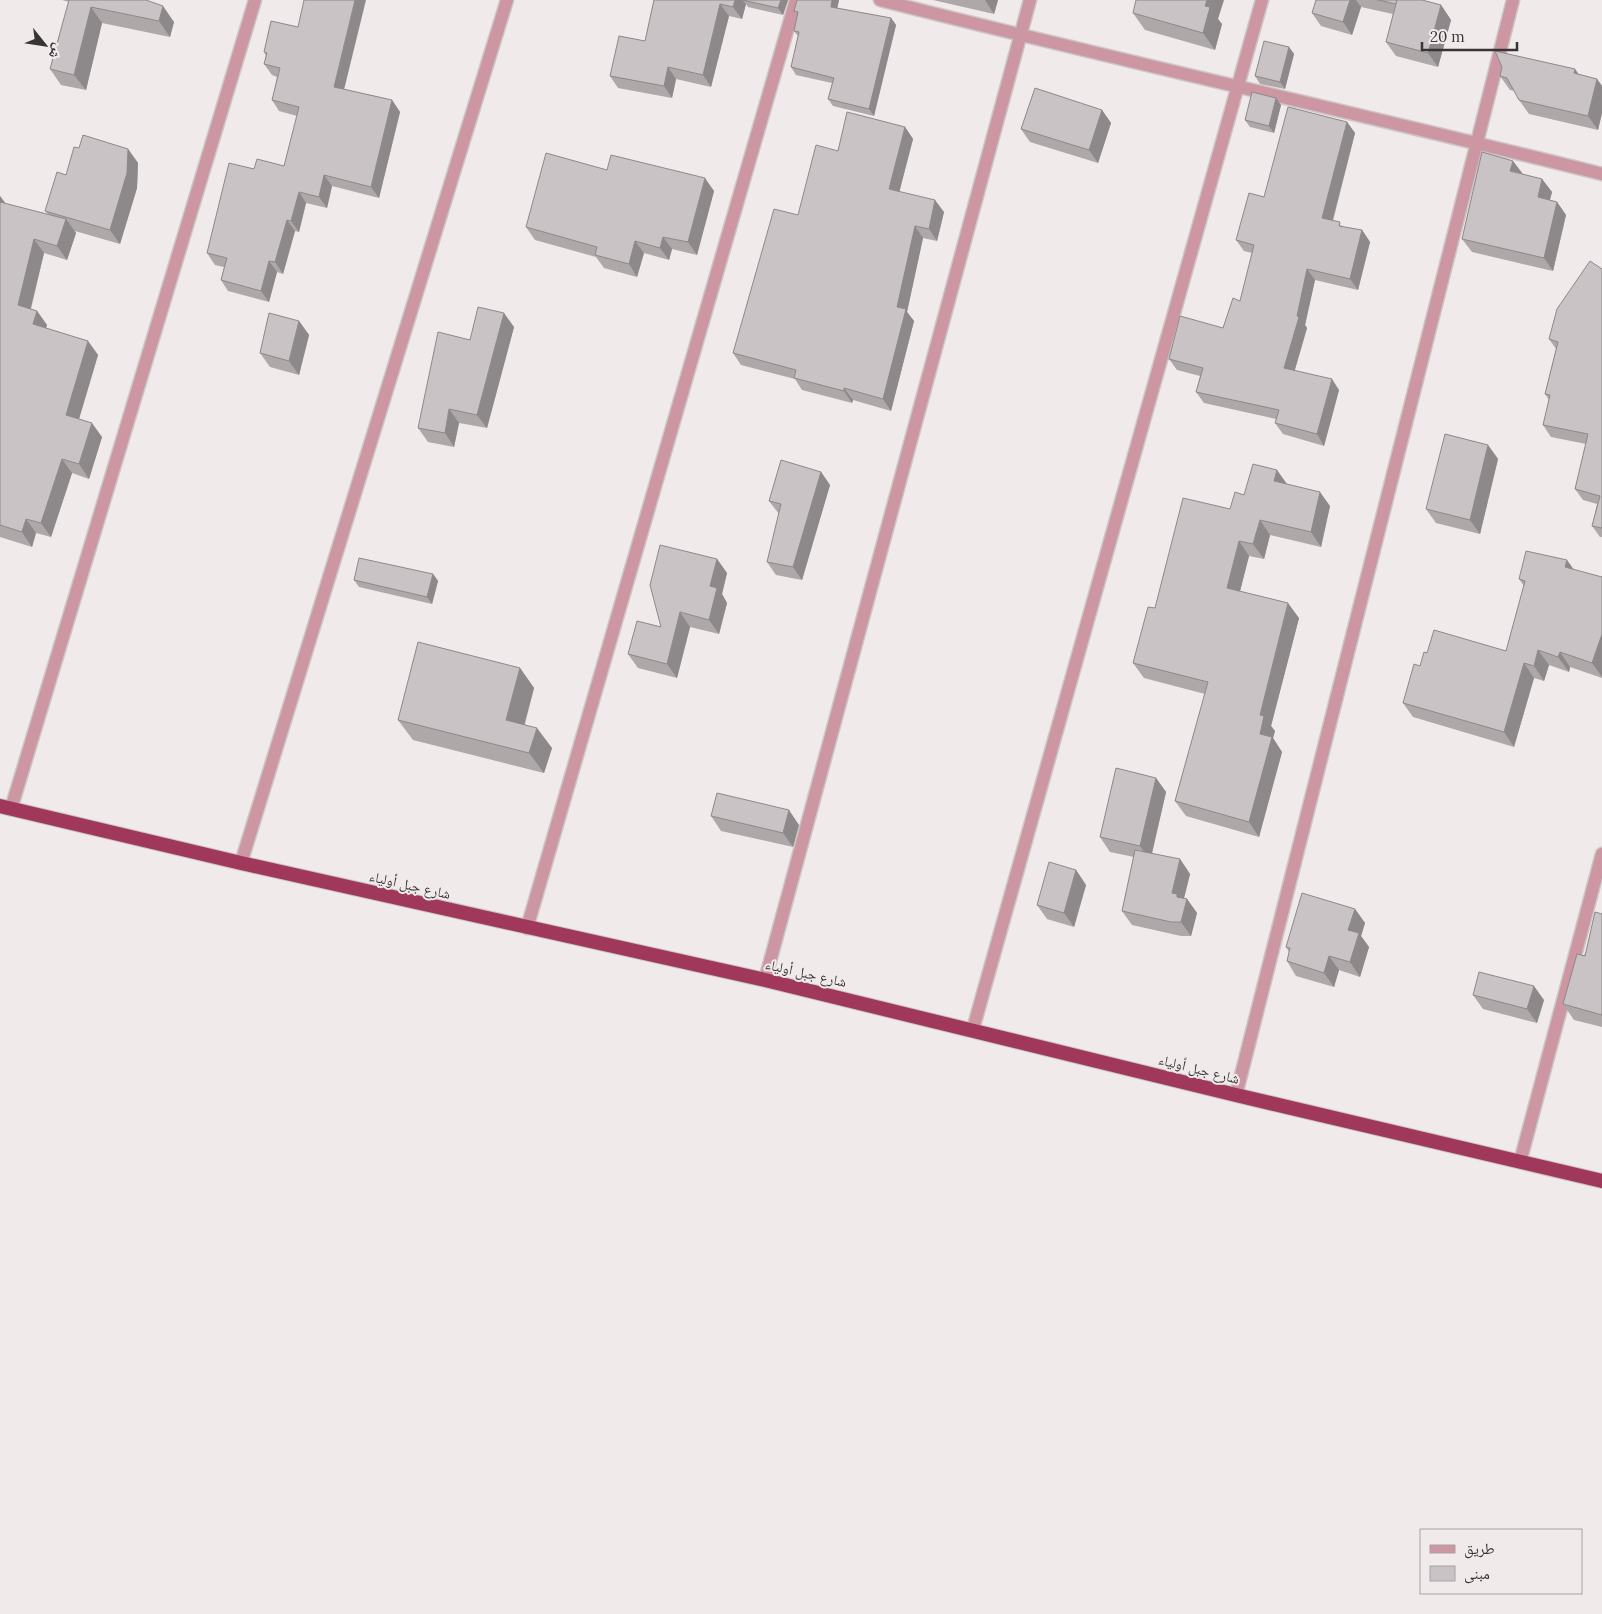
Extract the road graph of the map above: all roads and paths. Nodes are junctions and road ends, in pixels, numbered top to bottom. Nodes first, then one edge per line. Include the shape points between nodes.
1 (255, 0) edge
2 (506, 0) edge
3 (796, 0) edge
4 (880, 0) edge
5 (1030, 0) edge
6 (1262, 0) edge
7 (1513, 0) edge
8 (1020, 36) junction
9 (1238, 86) junction
10 (1476, 142) junction
11 (1602, 174) edge
12 (5, 807) edge
13 (1602, 854) edge
14 (241, 863) junction
15 (527, 928) junction
16 (765, 980) junction
17 (973, 1029) junction
18 (1236, 1095) junction
19 (1520, 1162) junction
20 (1602, 1180) edge

1 - 12 street
2 - 14 street
3 - 15 street
4 - 8 street
5 - 8 street
6 - 9 street
7 - 10 street
8 - 9 street
8 - 16 street
9 - 10 street
9 - 17 street
10 - 11 street
10 - 18 street
12 - 14 highway, شارع جبل أولياء
13 - 19 street
14 - 15 highway, شارع جبل أولياء
15 - 16 highway, شارع جبل أولياء
16 - 17 highway, شارع جبل أولياء
17 - 18 highway, شارع جبل أولياء
18 - 19 highway, شارع جبل أولياء
19 - 20 highway, شارع جبل أولياء

